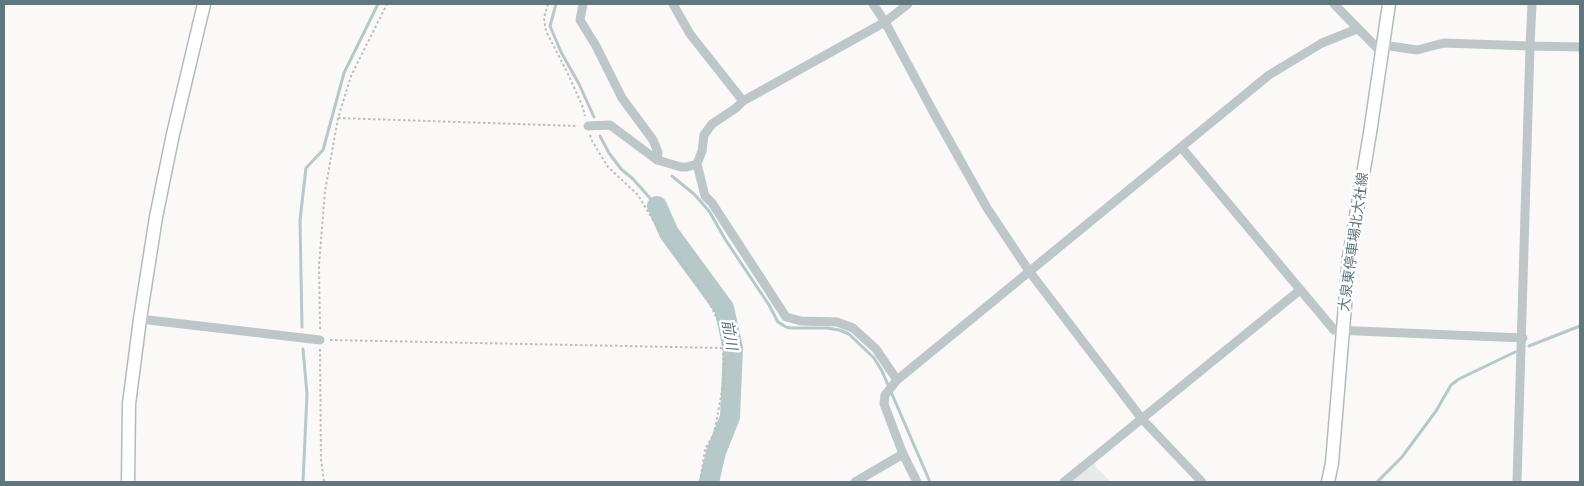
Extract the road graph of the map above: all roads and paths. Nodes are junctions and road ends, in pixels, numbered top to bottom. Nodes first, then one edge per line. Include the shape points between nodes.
1 (204, 4) edge
2 (387, 4) edge
3 (548, 4) edge
4 (583, 4) edge
5 (673, 4) edge
6 (873, 4) edge
7 (908, 4) edge
8 (1334, 4) edge
9 (1391, 4) edge
10 (1532, 4) edge
11 (885, 22) junction
12 (1357, 29) junction
13 (1530, 46) junction
14 (1580, 47) edge
15 (1382, 49) junction
16 (743, 101) junction
17 (338, 118) junction
18 (588, 126) junction
19 (1181, 147) junction
20 (657, 160) junction
21 (697, 164) junction
22 (1029, 271) junction
23 (1300, 290) junction
24 (140, 319) junction
25 (1342, 331) junction
26 (1523, 338) junction
27 (320, 340) junction
28 (723, 348) junction
29 (895, 383) junction
30 (1142, 419) junction
31 (903, 454) junction
32 (128, 482) edge
33 (324, 482) edge
34 (700, 482) edge
35 (855, 482) edge
36 (917, 482) edge
37 (1064, 482) edge
38 (1202, 482) edge
39 (1328, 482) edge
40 (1517, 482) edge

1 - 24 street via 158,208
2 - 17 path via 351,76
3 - 18 path via 544,18 546,31 582,105
4 - 20 street via 580,20 622,98 653,140 658,152
5 - 16 street via 690,34
6 - 11 street
7 - 11 street
8 - 12 street
9 - 15 street, 大泉東停車場北大社線
10 - 13 street
11 - 16 street
11 - 22 street via 987,208
12 - 15 street
12 - 19 street via 1322,43 1269,75
13 - 14 street
13 - 15 street via 1444,43 1417,50
13 - 26 street
15 - 25 street, 大泉東停車場北大社線 via 1349,257
16 - 21 street via 712,124 704,135
17 - 18 path
17 - 27 path via 325,191 319,265
18 - 20 street via 610,125
18 - 28 path via 592,141 608,166 638,195 707,298 720,325
19 - 22 street
19 - 23 street
20 - 21 street via 680,167
21 - 29 street via 705,196 786,317 836,322 853,328 876,349
22 - 29 street
22 - 30 street
23 - 25 street via 1334,330
23 - 30 street
24 - 27 street
24 - 32 street via 129,404
25 - 26 street
25 - 39 street, 大泉東停車場北大社線
26 - 40 street
27 - 28 path
27 - 33 path via 320,459
28 - 34 path via 724,380 714,434 705,449
29 - 31 street via 885,395 884,404
30 - 37 street
30 - 38 street
31 - 35 street
31 - 36 street

